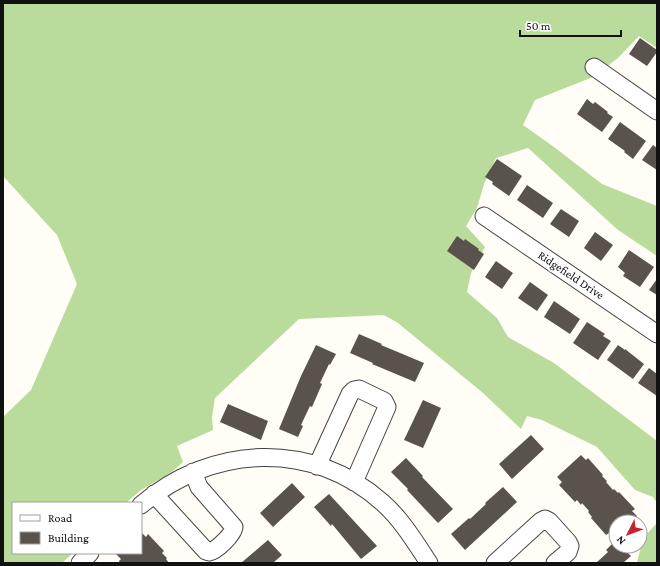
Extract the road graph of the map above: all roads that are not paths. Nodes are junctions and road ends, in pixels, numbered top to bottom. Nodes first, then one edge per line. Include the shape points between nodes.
1 (594, 67) dead end
2 (657, 111) edge
3 (484, 216) dead end
4 (657, 334) edge
5 (317, 466) junction
6 (193, 472) junction
7 (354, 482) junction
8 (147, 500) edge
9 (89, 554) edge
10 (80, 563) edge
11 (429, 563) edge
12 (495, 563) edge
13 (555, 563) edge

1 - 2 street
3 - 4 street, Ridgefield Drive
5 - 6 street via 296,460 265,457 222,462
5 - 7 street
5 - 7 street via 350,394 359,389 384,401 387,407
6 - 8 street via 171,483
6 - 8 street via 199,487 234,527 232,534 213,551 206,551
7 - 11 street via 379,499 401,521
9 - 10 street
12 - 13 street via 545,519 570,546 568,552

